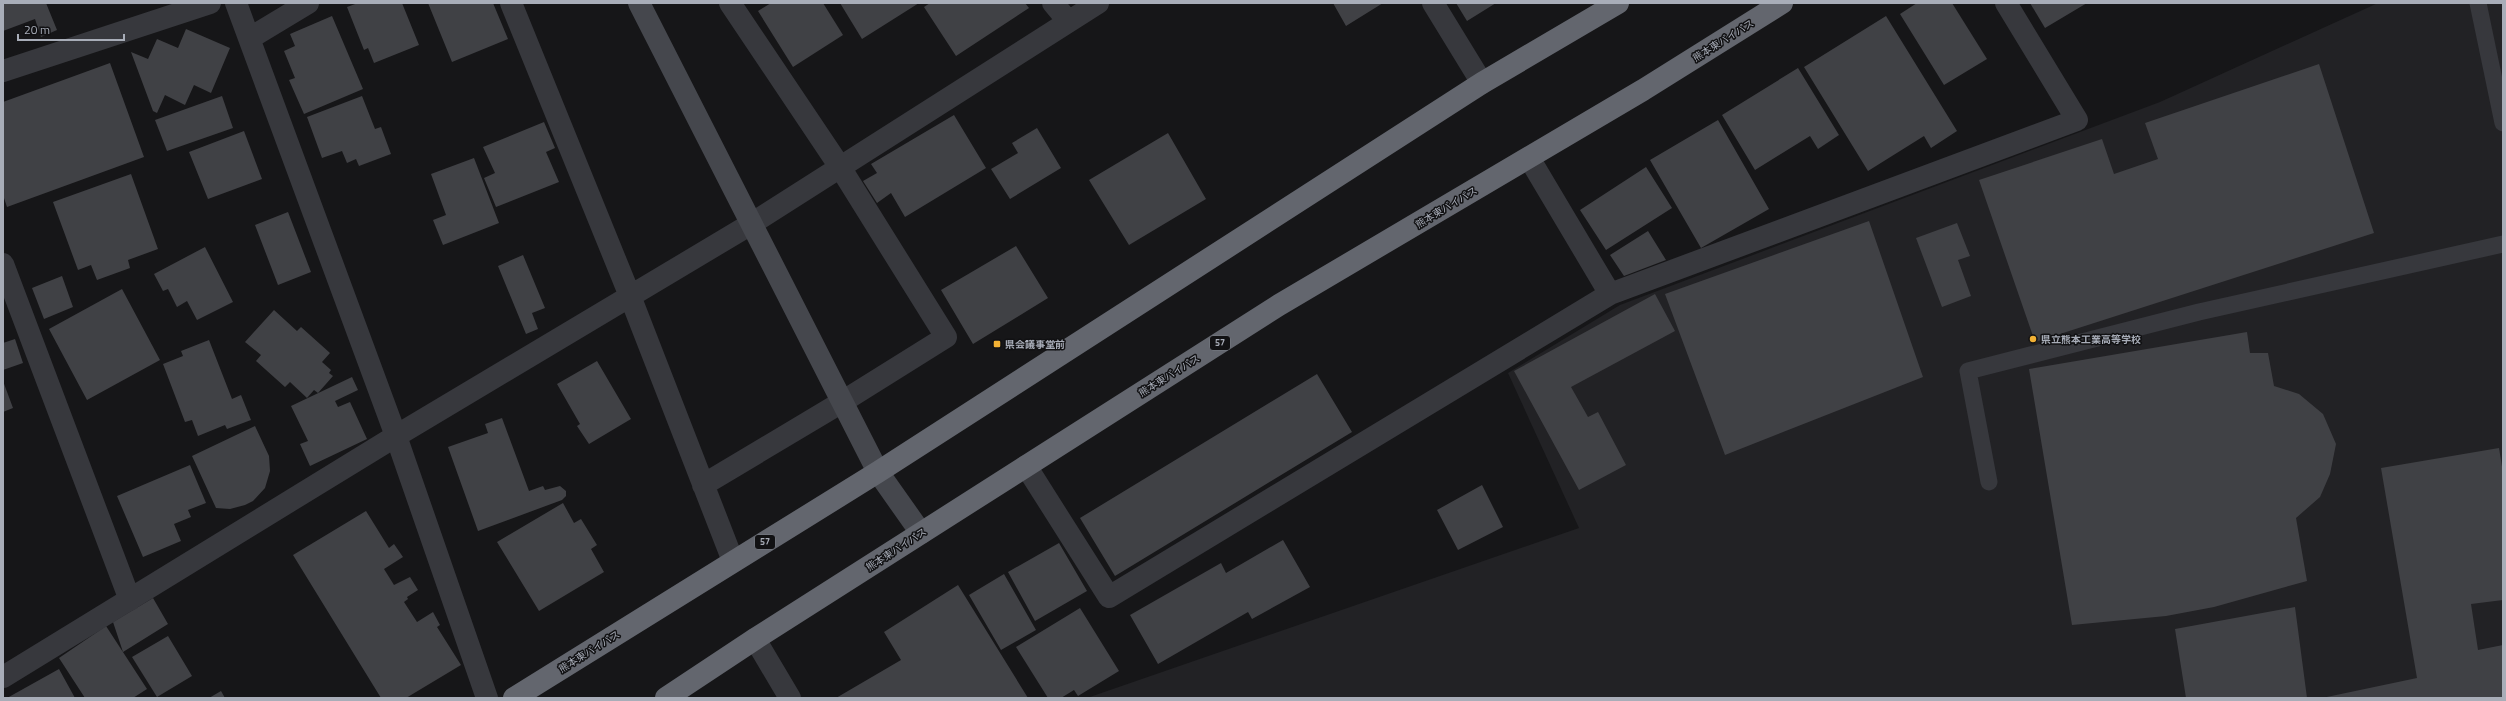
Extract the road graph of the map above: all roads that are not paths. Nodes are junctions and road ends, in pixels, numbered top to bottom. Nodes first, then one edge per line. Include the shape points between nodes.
1 (210, 3) edge
2 (236, 3) edge
3 (308, 3) edge
4 (511, 3) edge
5 (639, 3) edge
6 (730, 3) edge
7 (1053, 3) edge
8 (1098, 3) edge
9 (1433, 3) edge
10 (1618, 3) edge
11 (1782, 3) edge
12 (2006, 3) edge
13 (2478, 3) edge
14 (1068, 21) junction
15 (250, 38) junction
16 (3, 71) edge
17 (1482, 82) junction
18 (2503, 123) edge
19 (1529, 158) junction
20 (840, 167) junction
21 (751, 224) junction
22 (2503, 244) edge
23 (3, 264) edge
24 (1610, 294) junction
25 (630, 296) junction
26 (842, 402) junction
27 (396, 436) junction
28 (1026, 466) junction
29 (878, 472) junction
30 (1989, 482) dead end
31 (703, 485) junction
32 (921, 533) junction
33 (733, 561) junction
34 (130, 600) junction
35 (755, 639) junction
36 (3, 677) edge
37 (487, 698) edge
38 (514, 698) edge
39 (666, 698) edge
40 (790, 698) edge

1 - 16 street
2 - 15 street
3 - 15 street
4 - 25 street
5 - 21 street
6 - 20 street
7 - 14 street
8 - 14 street
9 - 17 street
10 - 17 highway, 熊本東バイパス / 57
11 - 19 highway, 熊本東バイパス / 57
12 - 24 street via 2077,120
13 - 18 lane
14 - 20 street
15 - 27 street
17 - 29 highway, 熊本東バイパス / 57
19 - 24 street
19 - 28 highway, 熊本東バイパス / 57 via 1279,305
20 - 21 street
20 - 26 street via 946,337
21 - 25 street
21 - 26 street
22 - 30 lane via 2199,312 1968,371
23 - 34 street
24 - 28 street via 1109,597
25 - 27 street
25 - 31 street
26 - 29 street
26 - 31 street
27 - 34 street
27 - 37 street
28 - 32 highway, 熊本東バイパス / 57
29 - 32 street
29 - 33 highway, 熊本東バイパス / 57
31 - 33 street
32 - 35 highway, 熊本東バイパス / 57
33 - 38 highway, 熊本東バイパス / 57
34 - 36 street
35 - 39 highway, 熊本東バイパス / 57
35 - 40 street

